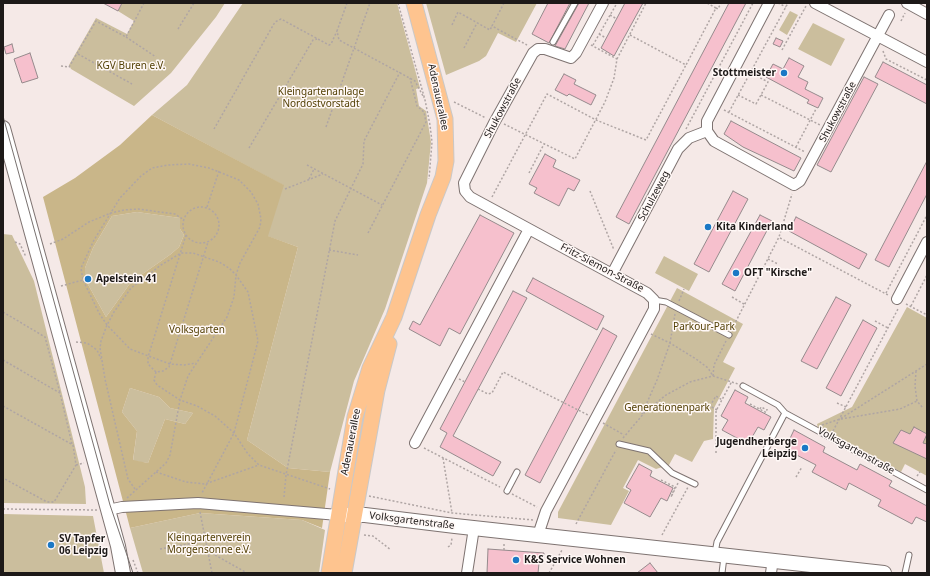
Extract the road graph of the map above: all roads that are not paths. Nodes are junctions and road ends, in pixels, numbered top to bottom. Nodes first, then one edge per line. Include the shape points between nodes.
1 (404, 3) edge
2 (414, 3) edge
3 (574, 3) edge
4 (603, 3) edge
5 (769, 3) edge
6 (815, 3) edge
7 (907, 3) edge
8 (923, 9) edge
9 (889, 15) dead end
10 (878, 36) junction
11 (553, 42) dead end
12 (927, 62) edge
13 (3, 128) edge
14 (707, 132) junction
15 (428, 215) junction
16 (529, 229) junction
17 (927, 242) edge
18 (612, 274) junction
19 (897, 299) road end
20 (654, 300) junction
21 (394, 318) junction
22 (729, 335) road end
23 (743, 386) road end
24 (785, 413) junction
25 (415, 443) road end
26 (619, 444) road end
27 (517, 472) dead end
28 (693, 483) road end
29 (927, 490) edge
30 (507, 491) road end
31 (112, 509) junction
32 (354, 514) junction
33 (338, 515) junction
34 (474, 528) junction
35 (538, 535) junction
36 (720, 554) junction
37 (909, 555) dead end
38 (772, 566) edge
39 (123, 573) edge
40 (329, 573) edge
41 (344, 573) edge
42 (467, 573) edge
43 (722, 573) edge
44 (884, 573) edge
45 (905, 573) edge

1 - 15 main road, Adenauerallee via 438,126 438,164
2 - 15 main road, Adenauerallee via 440,97 446,129 444,177
3 - 11 lane
4 - 16 street, Shukowstraße via 571,58 545,49 538,49 534,53 495,121 464,183 465,191 470,197
5 - 14 street via 706,121
6 - 10 street
7 - 8 street
9 - 10 street, Shukowstraße
10 - 12 street
10 - 14 street, Shukowstraße via 800,182 794,185 714,142
13 - 31 main road
14 - 18 street, Schulzeweg via 689,138 678,149
15 - 21 main road, Adenauerallee
16 - 18 street, Fritz-Siemon-Straße
16 - 25 street
17 - 19 street
18 - 20 street, Fritz-Siemon-Straße via 647,293
20 - 22 lane via 666,302
20 - 35 street, Fritz-Siemon-Straße via 654,309 544,516
21 - 32 main road, Adenauerallee via 376,390
21 - 33 main road, Adenauerallee via 370,368 355,417
23 - 24 lane, Volksgartenstraße via 778,405
24 - 29 lane, Volksgartenstraße
24 - 36 lane via 717,542
26 - 28 lane via 649,451 672,473
27 - 30 lane
31 - 33 street, Volksgartenstraße via 198,503
31 - 39 main road
32 - 33 main road, Volksgartenstraße
32 - 34 main road, Volksgartenstraße
32 - 41 main road, Adenauerallee
33 - 40 main road, Adenauerallee
34 - 35 main road, Volksgartenstraße
34 - 42 street
35 - 36 main road, Volksgartenstraße
36 - 38 main road, Volksgartenstraße
36 - 43 lane
37 - 45 lane
38 - 44 main road, Volksgartenstraße

